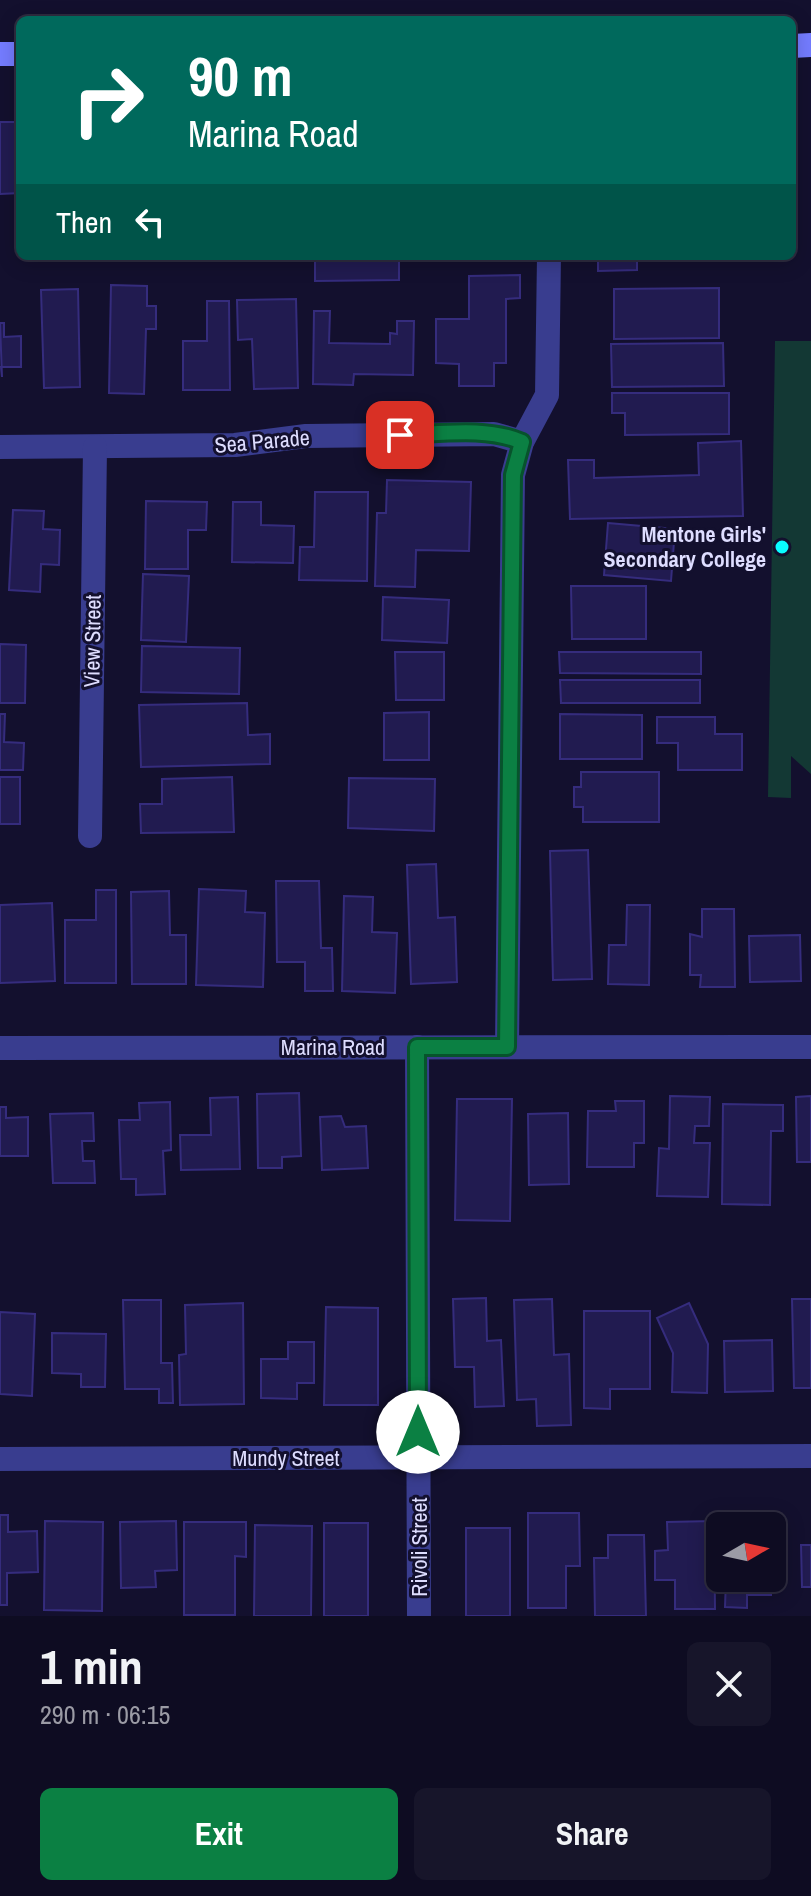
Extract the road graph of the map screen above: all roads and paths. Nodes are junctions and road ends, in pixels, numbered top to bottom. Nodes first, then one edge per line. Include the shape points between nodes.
1 (549, 260) edge
2 (522, 442) junction
3 (0, 447) edge
4 (95, 447) junction
5 (90, 836) dead end
6 (417, 1047) junction
7 (507, 1047) junction
8 (811, 1047) edge
9 (0, 1048) edge
10 (811, 1456) edge
11 (418, 1458) junction
12 (0, 1459) edge
13 (419, 1616) edge

1 - 2 street via 547,395
2 - 4 street, Sea Parade via 494,434 416,434
2 - 7 street via 513,487
3 - 4 street, Sea Parade
4 - 5 street, View Street
6 - 7 street, Marina Road
6 - 9 street, Marina Road
6 - 11 street, Rivoli Street
7 - 8 street, Marina Road
10 - 11 street, Mundy Street
11 - 12 street, Mundy Street
11 - 13 street, Rivoli Street

